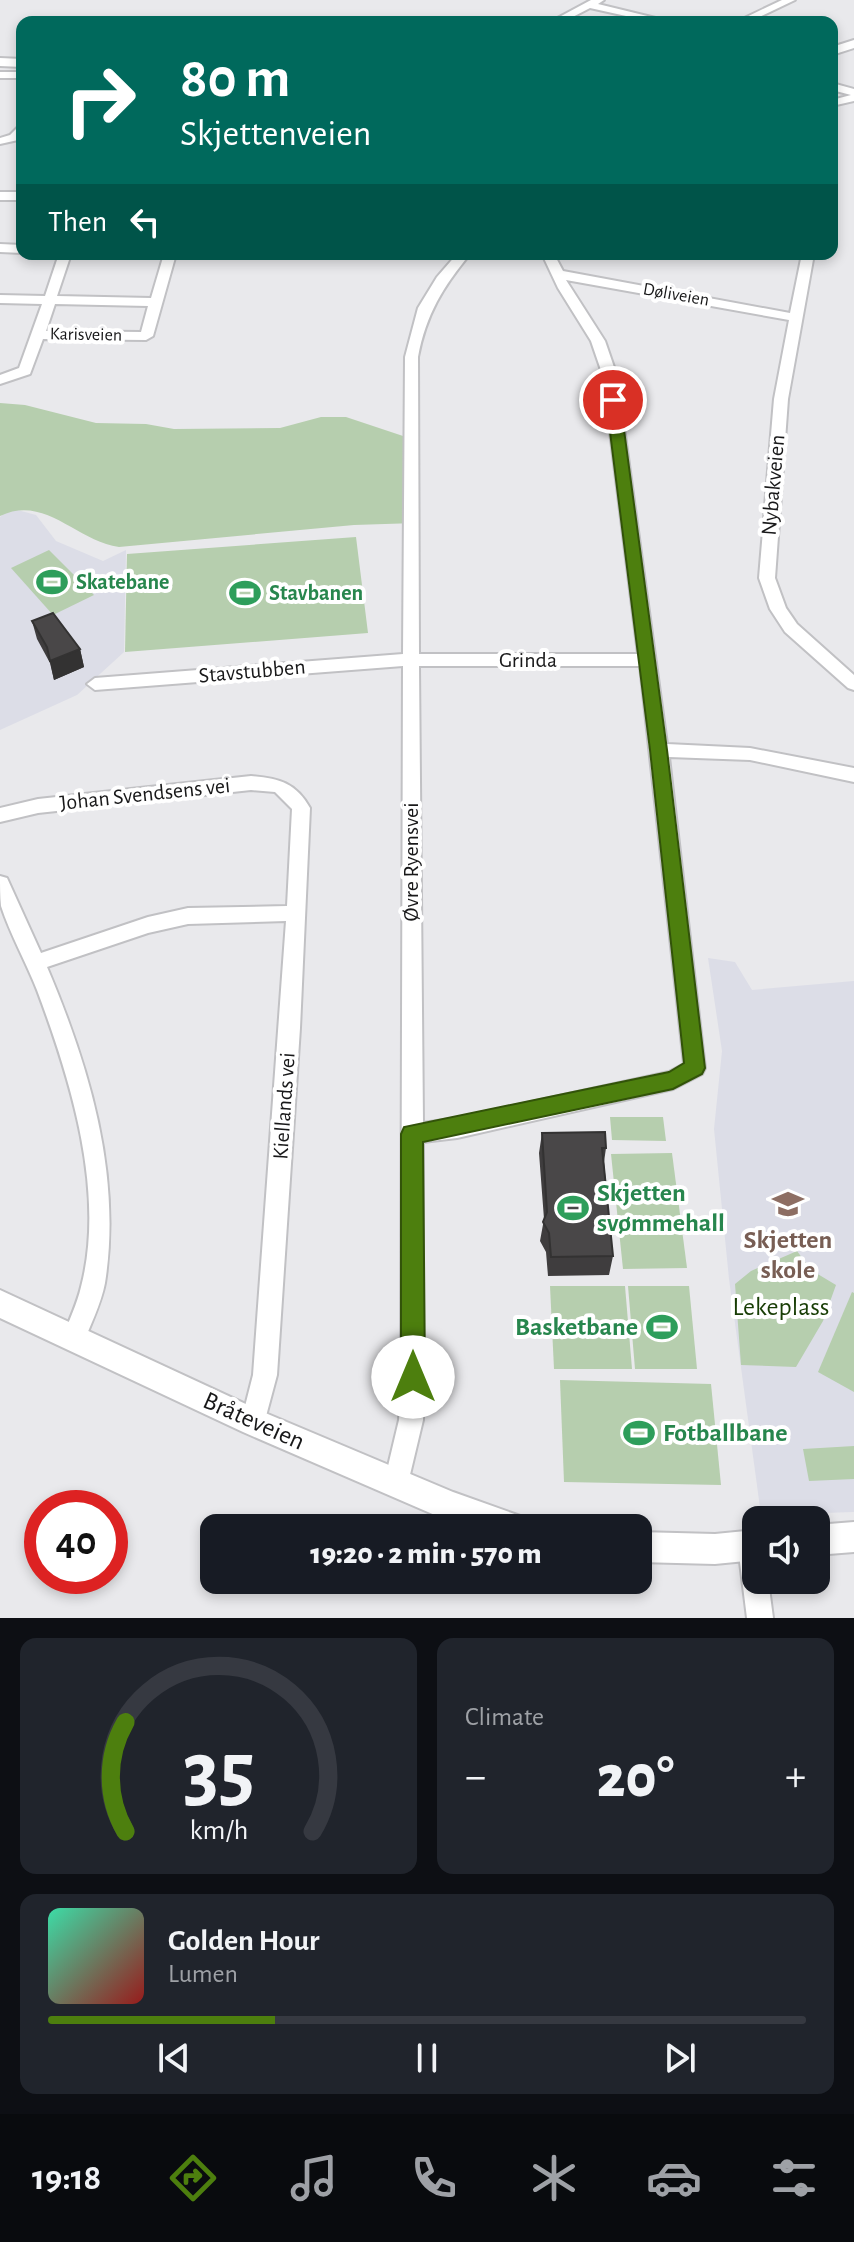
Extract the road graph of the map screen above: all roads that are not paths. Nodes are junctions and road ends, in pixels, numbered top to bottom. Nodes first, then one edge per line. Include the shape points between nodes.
1 (599, 0) edge
2 (790, 0) edge
3 (588, 5) junction
4 (567, 16) edge
5 (639, 16) edge
6 (754, 16) edge
7 (63, 260) edge
8 (168, 260) edge
9 (459, 260) edge
10 (550, 260) edge
11 (807, 260) edge
12 (556, 274) junction
13 (0, 299) edge
14 (50, 300) junction
15 (157, 302) junction
16 (797, 318) junction
17 (38, 335) junction
18 (0, 380) edge
19 (410, 660) junction
20 (646, 660) junction
21 (95, 684) dead end
22 (854, 684) edge
23 (659, 750) junction
24 (854, 775) edge
25 (290, 791) joint
26 (0, 815) edge
27 (0, 883) edge
28 (295, 913) junction
29 (38, 962) junction
30 (412, 1134) junction
31 (0, 1304) edge
32 (74, 1338) junction
33 (253, 1422) junction
34 (396, 1483) junction
35 (476, 1514) edge
36 (854, 1537) edge
37 (830, 1539) edge
38 (742, 1547) edge
39 (652, 1548) edge
40 (758, 1594) edge
41 (760, 1618) edge

1 - 3 street
2 - 6 street
3 - 4 street
3 - 5 street
7 - 14 street, Karisveien
8 - 15 street, Karisveien
9 - 19 street, Øvre Ryensvei via 428,300 411,352
10 - 12 street
11 - 16 street, Nybakveien
12 - 16 street, Døliveien
12 - 20 street via 598,341 610,376
13 - 14 street, Karisveien
14 - 15 street, Karisveien
14 - 17 street, Karisveien
15 - 17 street, Karisveien via 146,336
16 - 22 street, Nybakveien via 781,399 767,578 791,628
17 - 18 street, Karisveien via 25,371
19 - 20 street, Grinda
19 - 21 street, Stavstubben
19 - 30 street, Øvre Ryensvei
20 - 23 street
23 - 24 street via 750,754
23 - 30 street via 695,1068 673,1080
25 - 26 street, Johan Svendsens vei via 277,784 251,783 38,806
25 - 28 street, Kiellands vei via 301,808
27 - 29 street
28 - 29 street via 188,916
28 - 33 street, Kiellands vei via 265,1375
29 - 32 street via 72,1061 96,1176 96,1274
30 - 34 street, Øvre Ryensvei via 412,1410
31 - 32 main road, Bråteveien
32 - 33 main road, Bråteveien
33 - 34 main road, Bråteveien
34 - 35 main road, Bråteveien
36 - 37 main road
38 - 39 main road
40 - 41 street

